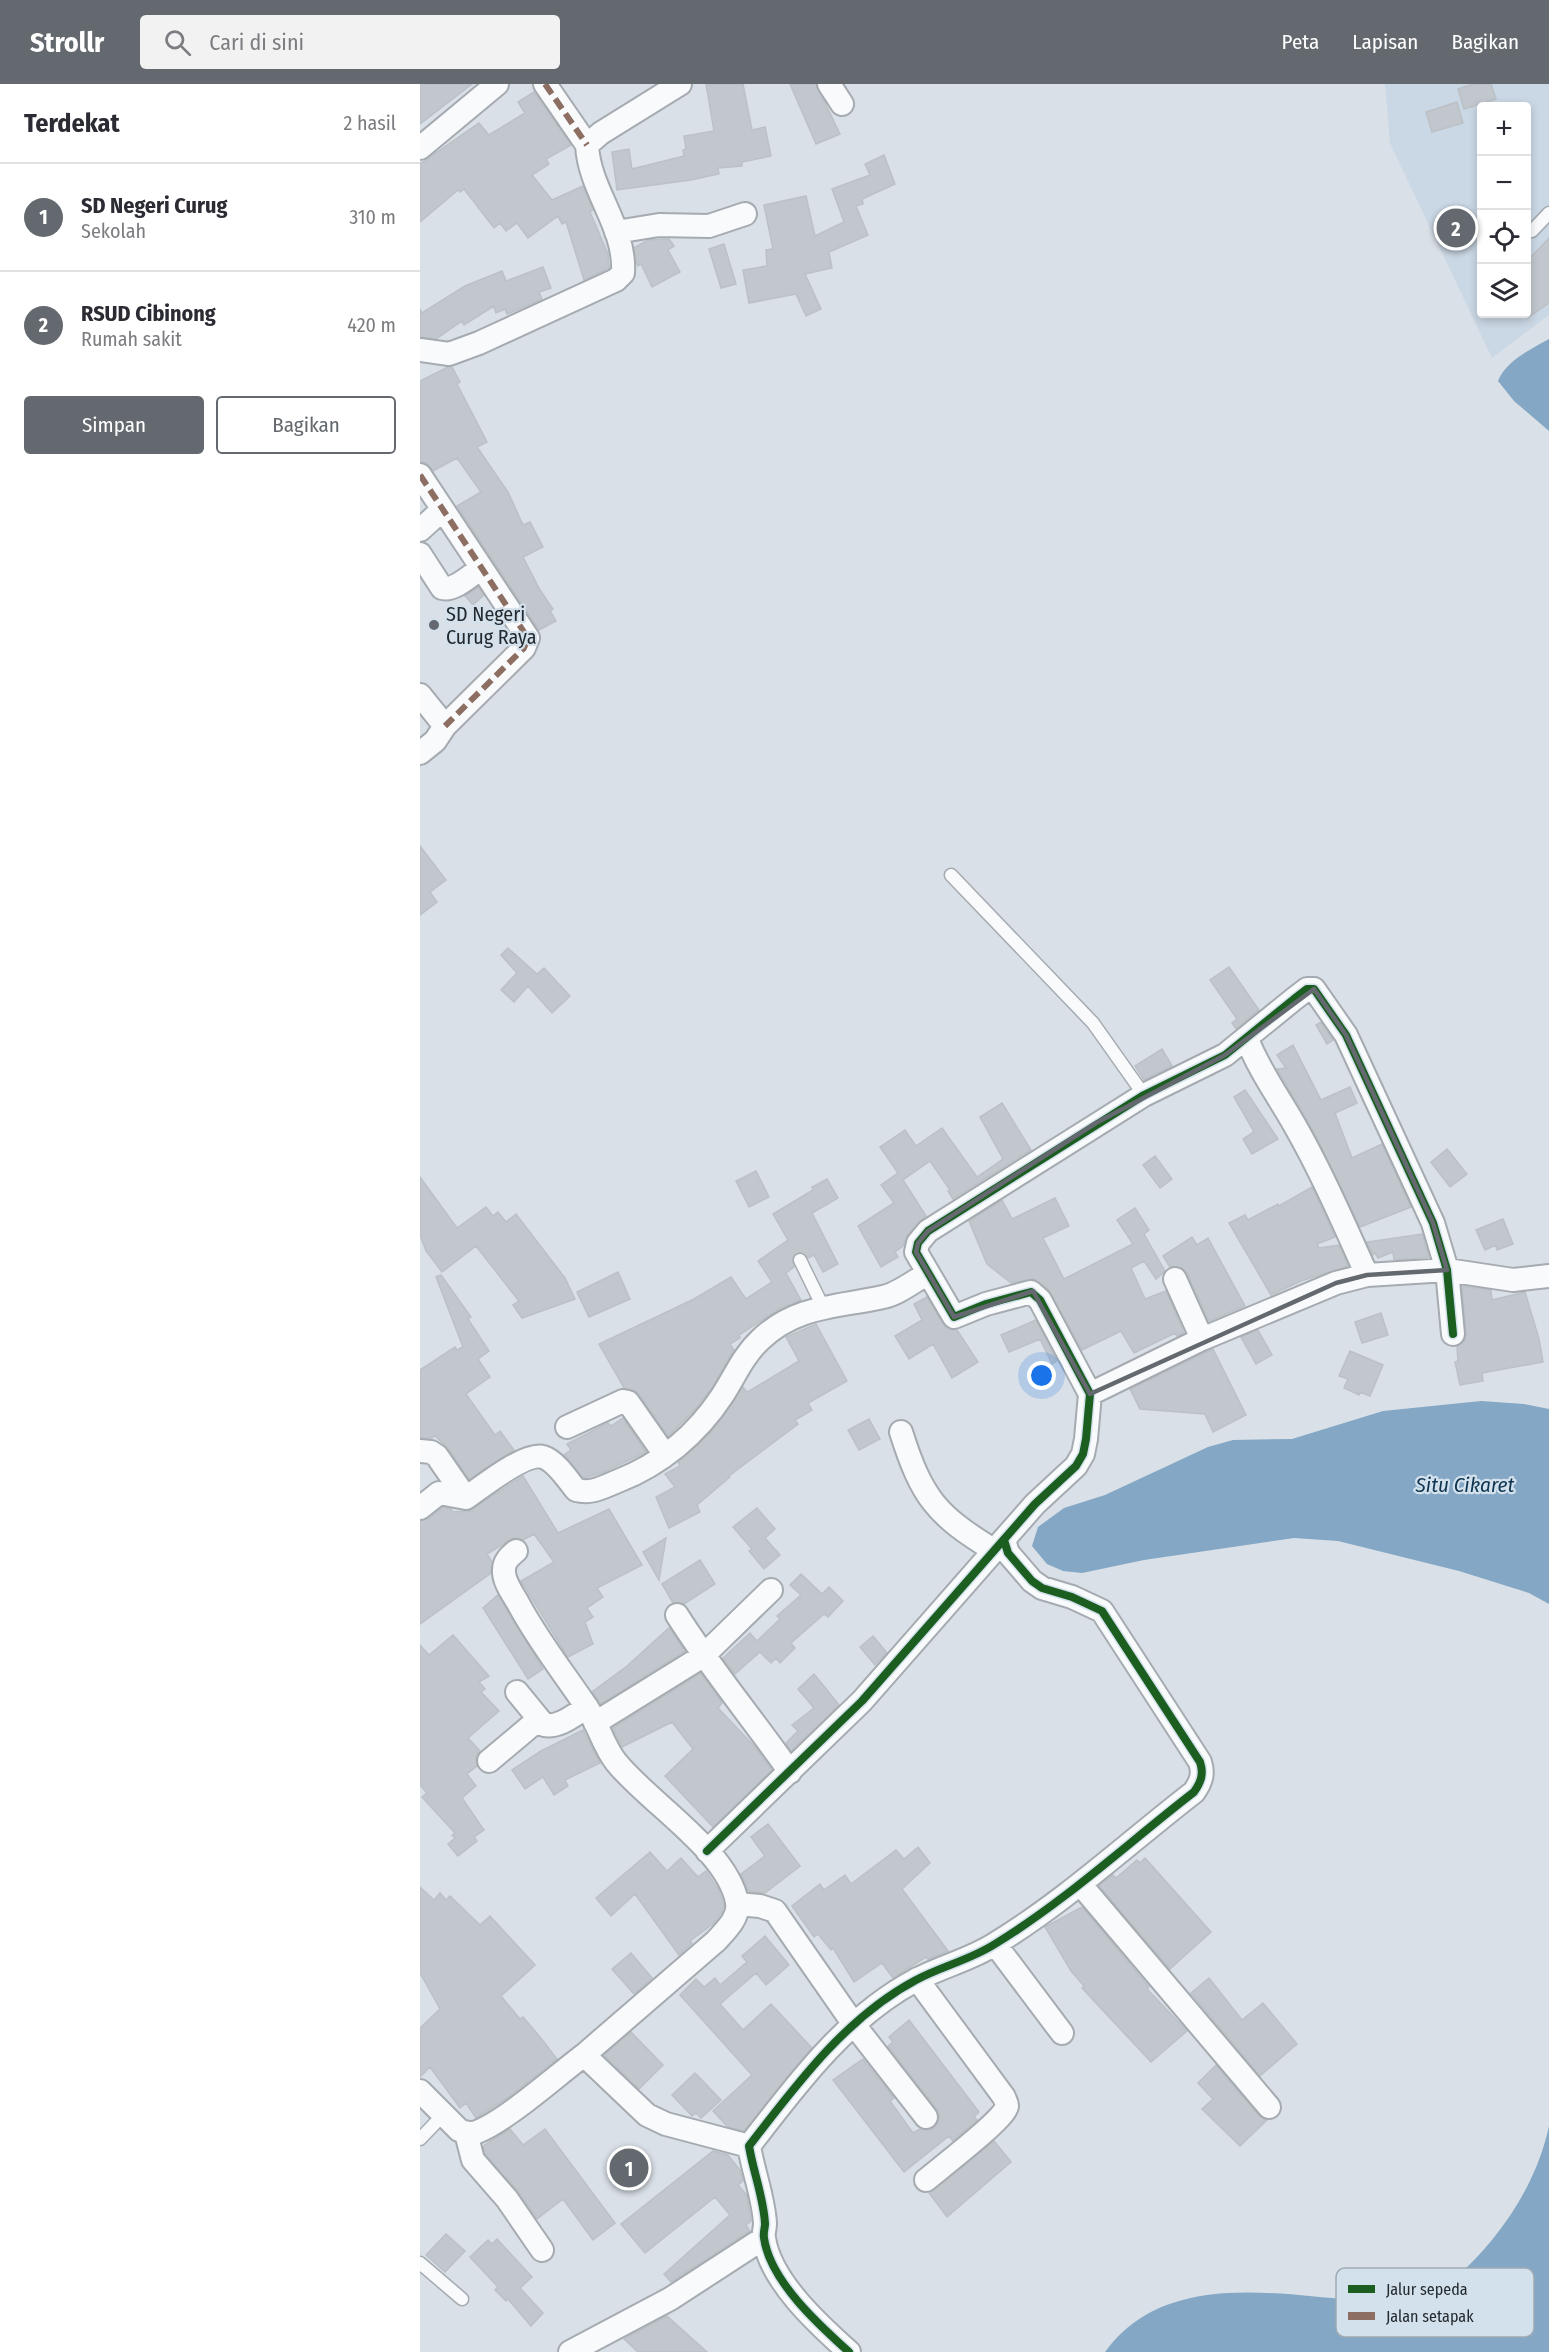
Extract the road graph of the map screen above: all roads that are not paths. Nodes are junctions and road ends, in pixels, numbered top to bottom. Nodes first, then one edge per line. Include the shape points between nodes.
1 (497, 84) edge
2 (545, 84) edge
3 (680, 84) edge
4 (829, 84) edge
5 (842, 104) dead end
6 (587, 145) junction
7 (420, 148) edge
8 (1549, 213) edge
9 (745, 214) dead end
10 (1532, 231) dead end
11 (616, 232) junction
12 (420, 350) edge
13 (420, 476) edge
14 (442, 510) junction
15 (420, 530) edge
16 (420, 554) edge
17 (480, 569) junction
18 (420, 695) edge
19 (445, 726) junction
20 (420, 753) edge
21 (951, 875) dead end
22 (1247, 1039) junction
23 (1144, 1095) junction
24 (800, 1260) dead end
25 (1446, 1270) junction
26 (927, 1274) junction
27 (1367, 1275) junction
28 (1549, 1276) edge
29 (1175, 1279) dead end
30 (823, 1307) junction
31 (1453, 1334) dead end
32 (1202, 1339) junction
33 (1090, 1394) junction
34 (567, 1427) dead end
35 (901, 1432) dead end
36 (420, 1451) edge
37 (665, 1455) junction
38 (466, 1498) junction
39 (420, 1508) edge
40 (1000, 1545) junction
41 (516, 1551) dead end
42 (771, 1590) dead end
43 (677, 1615) dead end
44 (703, 1656) junction
45 (518, 1692) dead end
46 (591, 1715) junction
47 (539, 1719) junction
48 (489, 1761) dead end
49 (790, 1772) junction
50 (707, 1851) junction
51 (1081, 1885) junction
52 (737, 1904) junction
53 (995, 1944) junction
54 (917, 1979) junction
55 (855, 2026) junction
56 (1062, 2033) dead end
57 (584, 2055) junction
58 (420, 2091) edge
59 (1269, 2107) dead end
60 (443, 2115) junction
61 (926, 2117) dead end
62 (466, 2133) junction
63 (420, 2139) edge
64 (749, 2146) junction
65 (926, 2180) dead end
66 (764, 2238) junction
67 (542, 2250) dead end
68 (420, 2263) edge
69 (462, 2299) dead end
70 (570, 2352) edge
71 (849, 2352) edge

1 - 7 street
2 - 6 street
3 - 6 street
4 - 5 street
6 - 11 street via 588,164
8 - 10 lane
9 - 11 street via 709,226 659,225
11 - 12 street via 624,265 616,280 449,354
13 - 14 street
14 - 15 street
14 - 17 street
16 - 17 street via 447,590
17 - 19 street via 528,638 524,648
18 - 19 street
19 - 20 street
21 - 23 lane via 1078,1007
22 - 23 street via 1206,1066
22 - 25 street via 1307,989 1320,995 1346,1035 1433,1223
22 - 27 street via 1324,1181
23 - 26 street via 928,1231 916,1252
24 - 30 lane
25 - 27 street
25 - 28 street via 1513,1280
25 - 31 street
26 - 30 street via 885,1297
26 - 33 street via 954,1317 1000,1300 1036,1294
27 - 32 street via 1336,1283
29 - 32 street
30 - 37 street via 786,1321 763,1337 746,1355 694,1432
32 - 33 street
33 - 40 street via 1086,1439 1076,1466 1035,1504
34 - 37 street via 628,1402
35 - 40 street via 914,1473 932,1502 961,1530
36 - 38 street via 437,1456
37 - 38 street via 638,1473 589,1493 576,1490 544,1457 528,1457
38 - 39 street via 439,1493
40 - 49 street via 862,1701
40 - 51 street via 1042,1588 1102,1611 1200,1762 1201,1783 1194,1792
41 - 46 street via 507,1560 506,1580
42 - 44 street
43 - 44 street
44 - 46 street
44 - 49 street
45 - 47 street
46 - 47 street via 550,1726
46 - 50 street via 614,1759 636,1785
47 - 48 street
49 - 50 street
50 - 52 street via 732,1885
51 - 53 street
51 - 59 street
52 - 55 street via 775,1911
52 - 57 street via 732,1923 716,1941
53 - 54 street via 970,1959
53 - 56 street
54 - 55 street
54 - 65 street via 1004,2097 1006,2106 1004,2113
55 - 61 street
55 - 64 street via 796,2085
57 - 62 street via 492,2123 475,2133
57 - 64 street via 646,2115
58 - 60 street
60 - 62 street
60 - 63 lane
62 - 67 street via 473,2160 507,2199
64 - 66 street via 765,2223
66 - 70 street via 670,2299
66 - 71 street via 782,2280
68 - 69 lane

